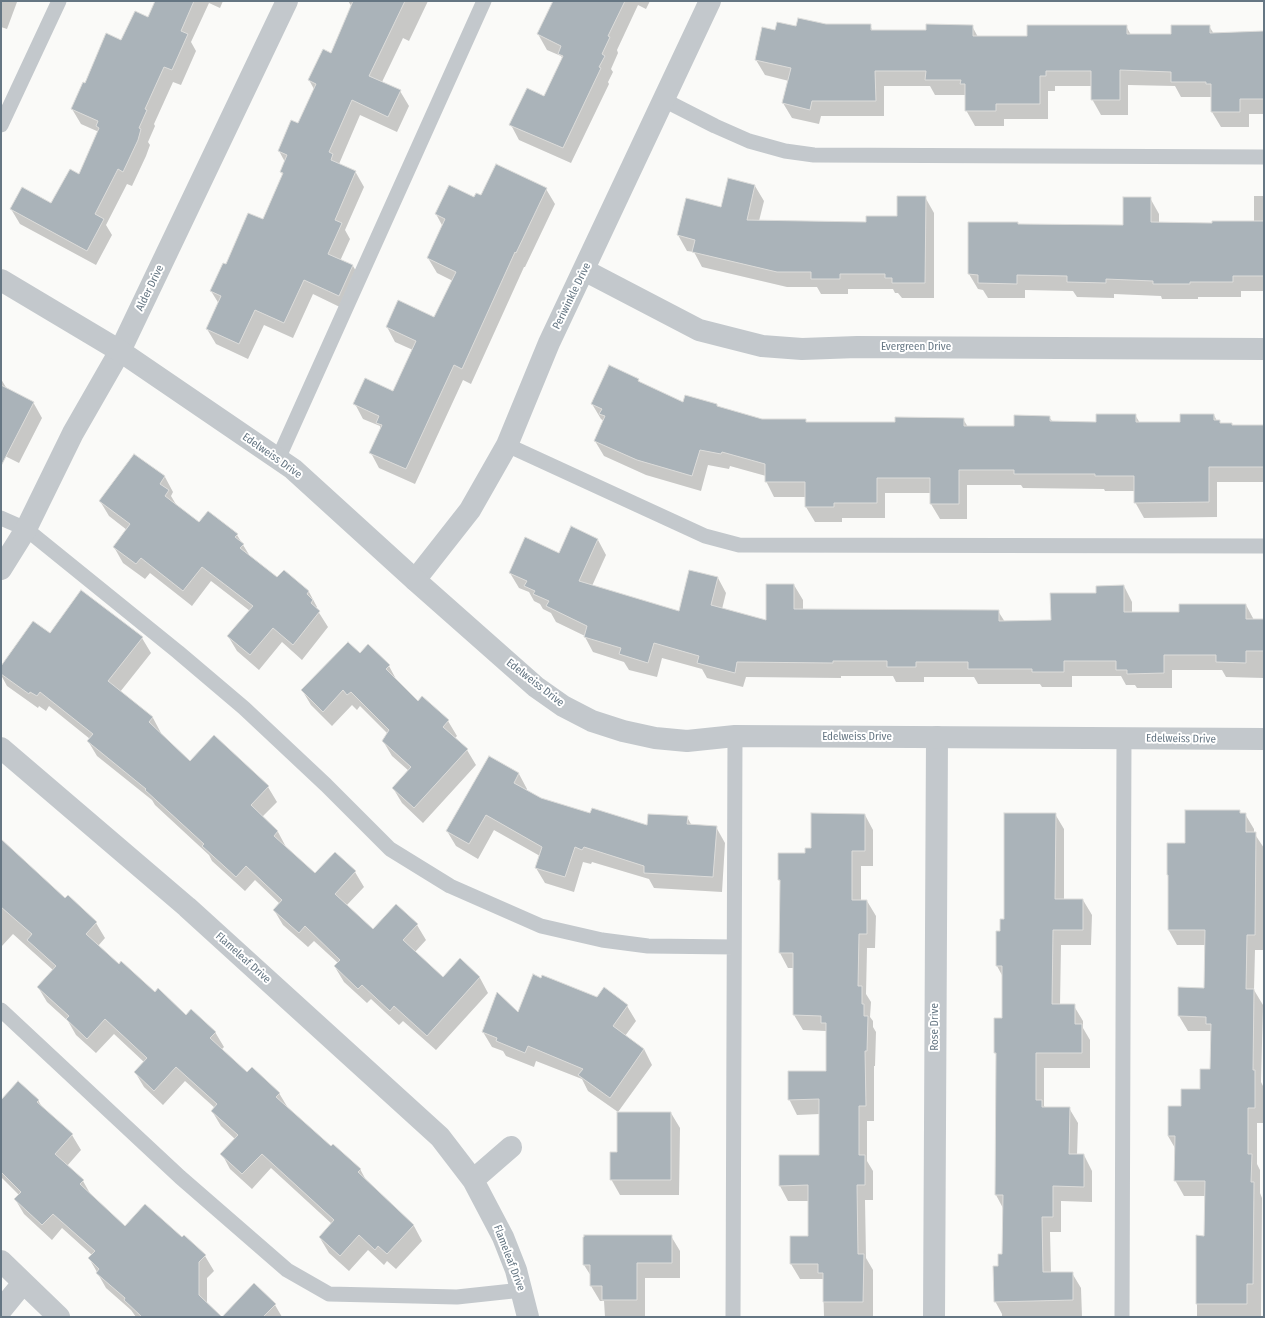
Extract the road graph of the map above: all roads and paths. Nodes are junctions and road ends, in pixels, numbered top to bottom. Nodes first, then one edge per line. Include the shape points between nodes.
1 (59, 1) edge
2 (287, 1) edge
3 (484, 1) edge
4 (710, 1) edge
5 (664, 100) junction
6 (1, 125) edge
7 (1264, 157) edge
8 (584, 270) junction
9 (1, 280) edge
10 (1264, 349) edge
11 (120, 351) junction
12 (507, 446) junction
13 (278, 459) junction
14 (1, 518) edge
15 (26, 529) junction
16 (1264, 546) edge
17 (1, 569) edge
18 (415, 580) junction
19 (735, 736) junction
20 (937, 737) junction
21 (1124, 738) junction
22 (1264, 740) edge
23 (1, 748) edge
24 (734, 947) junction
25 (1, 1010) edge
26 (511, 1147) dead end
27 (473, 1180) junction
28 (1, 1261) edge
29 (23, 1283) junction
30 (522, 1290) junction
31 (1, 1310) edge
32 (59, 1317) edge
33 (528, 1317) edge
34 (733, 1317) edge
35 (934, 1317) edge
36 (1122, 1317) edge

1 - 6 lane
2 - 11 street, Alder Drive
3 - 13 lane
4 - 5 street, Periwinkle Drive
5 - 7 lane via 749,141 785,151 814,155
5 - 8 street, Periwinkle Drive
8 - 10 street, Evergreen Drive via 699,330 762,346 802,349
8 - 12 street, Periwinkle Drive via 549,343
9 - 11 street, Edelweiss Drive
11 - 13 street, Edelweiss Drive
11 - 15 street, Alder Drive via 73,433
12 - 16 lane via 705,536 739,545
12 - 18 street, Periwinkle Drive via 470,510
13 - 18 street, Edelweiss Drive via 293,469
14 - 15 lane
15 - 17 street, Alder Drive
15 - 24 lane via 244,708 390,849 450,886 541,926 602,940 648,946
18 - 19 street, Edelweiss Drive via 536,687 563,706 592,721 655,738 687,741
19 - 20 street, Edelweiss Drive
19 - 24 lane
20 - 21 street, Edelweiss Drive
20 - 35 street, Rose Drive
21 - 22 street, Edelweiss Drive
21 - 36 lane
23 - 27 street, Flameleaf Drive via 187,907 440,1137
24 - 34 lane
25 - 30 lane via 180,1177 286,1270 329,1294 457,1297
26 - 27 street
27 - 30 street, Flameleaf Drive via 503,1237
28 - 29 street
29 - 31 street
29 - 32 street
30 - 33 street, Flameleaf Drive

